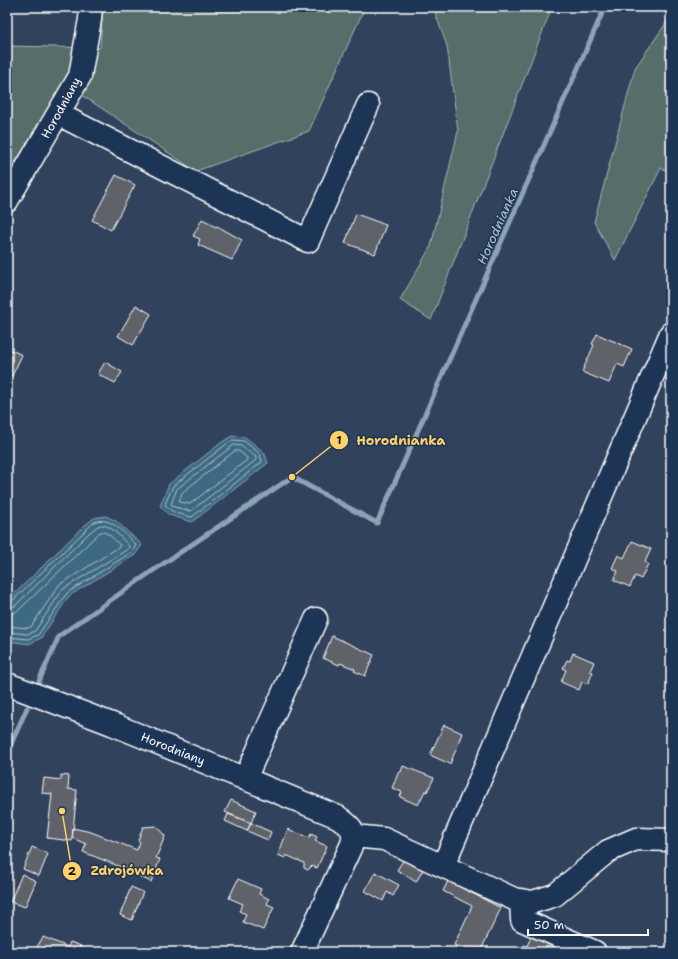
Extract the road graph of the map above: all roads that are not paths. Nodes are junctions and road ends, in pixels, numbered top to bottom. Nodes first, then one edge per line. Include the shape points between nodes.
1 (91, 7) edge
2 (368, 105) dead end
3 (58, 114) junction
4 (7, 201) edge
5 (671, 333) edge
6 (316, 619) dead end
7 (7, 684) edge
8 (245, 779) junction
9 (354, 836) junction
10 (671, 840) edge
11 (443, 866) junction
12 (521, 900) junction
13 (302, 952) edge
14 (595, 952) edge

1 - 3 street, Horodniany via 80,76
2 - 3 street via 308,241
3 - 4 street, Horodniany
5 - 11 street
6 - 8 street
7 - 8 street, Horodniany
8 - 9 street, Horodniany via 338,817 350,825
9 - 11 street via 384,838
9 - 13 street
10 - 12 street via 636,839 608,851 555,895 533,902
11 - 12 street
12 - 14 street via 522,920

